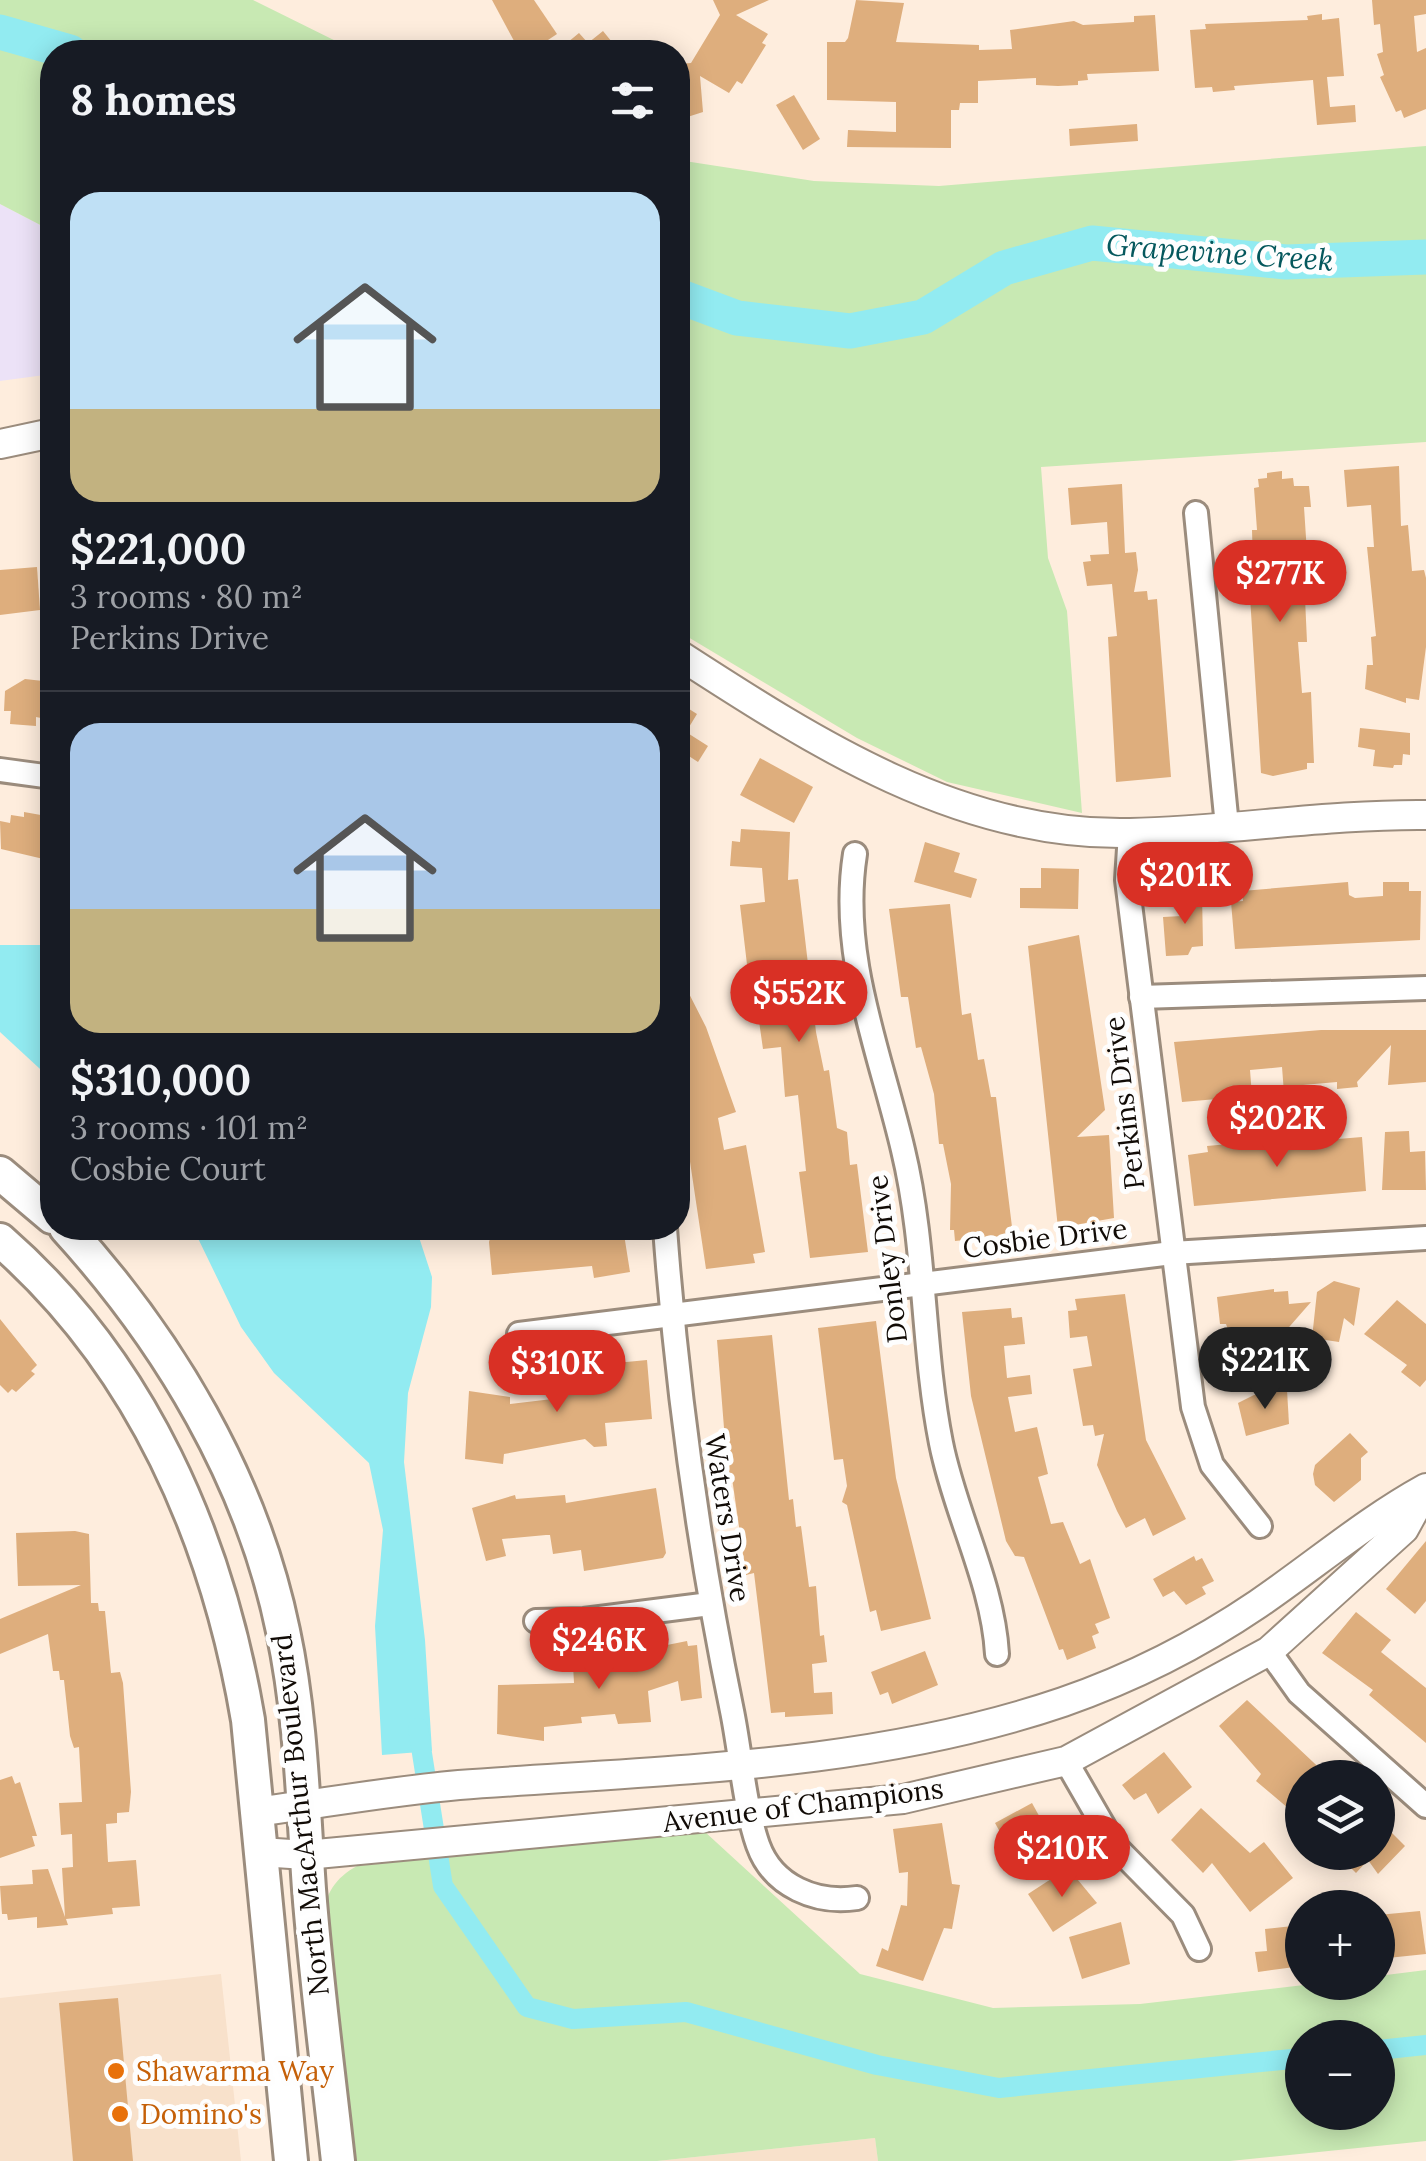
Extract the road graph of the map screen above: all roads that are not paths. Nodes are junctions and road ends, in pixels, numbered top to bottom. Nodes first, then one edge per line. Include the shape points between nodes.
1 (40, 436) edge
2 (0, 444) edge
3 (1196, 513) dead end
4 (690, 662) edge
5 (0, 770) edge
6 (40, 775) edge
7 (1426, 815) edge
8 (1227, 826) junction
9 (1130, 833) junction
10 (855, 854) dead end
11 (1426, 988) edge
12 (1141, 997) junction
13 (0, 1174) edge
14 (40, 1206) edge
15 (1426, 1238) edge
16 (0, 1240) edge
17 (77, 1240) edge
18 (666, 1240) edge
19 (1172, 1253) junction
20 (921, 1282) junction
21 (671, 1313) junction
22 (519, 1334) dead end
23 (1426, 1488) edge
24 (1260, 1526) dead end
25 (710, 1604) junction
26 (536, 1621) dead end
27 (1269, 1651) junction
28 (997, 1654) dead end
29 (1066, 1761) junction
30 (743, 1763) junction
31 (302, 1806) junction
32 (1426, 1806) edge
33 (256, 1812) junction
34 (753, 1814) junction
35 (260, 1852) junction
36 (306, 1856) junction
37 (857, 1898) dead end
38 (1199, 1950) dead end
39 (291, 2161) edge
40 (338, 2161) edge

1 - 2 street
3 - 8 street
4 - 9 street via 810,740 942,800 1062,829
5 - 6 street
7 - 8 street
8 - 9 street
9 - 12 street, Perkins Drive via 1127,880
10 - 20 street, Donley Drive via 849,893 855,966 904,1154
11 - 12 street
12 - 19 street, Perkins Drive
13 - 14 main road
15 - 19 street, Cosbie Drive
16 - 33 main road, North MacArthur Boulevard via 50,1284 96,1339 162,1451 215,1579 236,1650
17 - 31 main road, North MacArthur Boulevard via 190,1392 243,1499 283,1629
18 - 21 street, Waters Drive
19 - 20 street, Cosbie Drive
19 - 24 street, Perkins Drive via 1193,1407 1212,1465
20 - 21 street, Cosbie Drive
20 - 28 street, Donley Drive via 940,1443 995,1617
21 - 22 street, Cosbie Drive
21 - 25 street, Waters Drive
23 - 27 street, Avenue of Champions via 1404,1530
23 - 30 street, Avenue of Champions via 1379,1513 1210,1635 1064,1702 910,1742
25 - 26 street
25 - 30 street, Waters Drive
27 - 29 street, Avenue of Champions
27 - 32 street via 1299,1693
29 - 34 street, Avenue of Champions via 903,1798
29 - 38 street via 1115,1846 1183,1915
30 - 31 street, Avenue of Champions via 452,1786
30 - 34 street, Waters Drive
31 - 33 street, Avenue of Champions
31 - 36 main road, North MacArthur Boulevard
33 - 35 main road, North MacArthur Boulevard
34 - 36 street, Avenue of Champions
34 - 37 street, Waters Drive via 758,1846 791,1887 817,1899
35 - 36 street, Avenue of Champions
35 - 39 main road, North MacArthur Boulevard
36 - 40 main road, North MacArthur Boulevard

